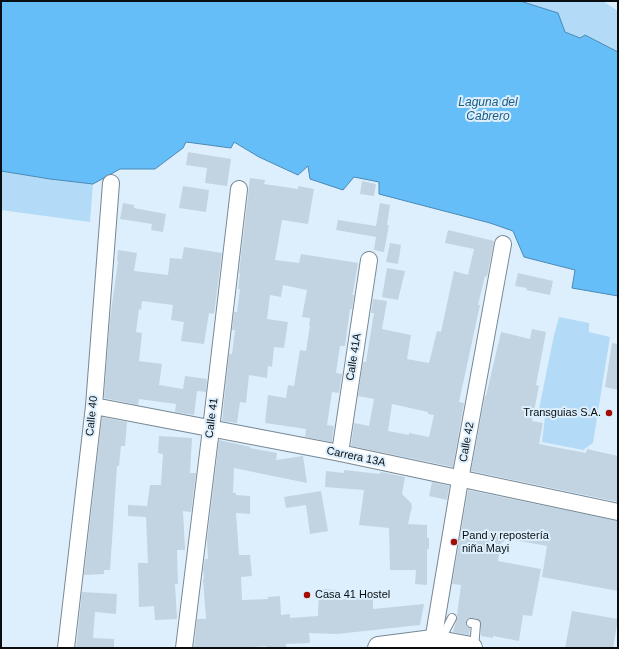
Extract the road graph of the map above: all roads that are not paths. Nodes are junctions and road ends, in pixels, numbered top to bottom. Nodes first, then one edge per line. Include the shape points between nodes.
1 (111, 183) dead end
2 (239, 189) dead end
3 (503, 244) dead end
4 (369, 260) dead end
5 (94, 406) junction
6 (211, 429) junction
7 (340, 453) junction
8 (460, 480) junction
9 (618, 512) edge
10 (471, 623) dead end
11 (436, 642) junction
12 (66, 648) edge
13 (184, 648) edge
14 (379, 648) edge
15 (471, 648) edge
16 (474, 648) edge

1 - 5 street, Calle 40
2 - 6 street, Calle 41
3 - 8 street, Calle 42
4 - 7 street, Calle 41A
5 - 6 street, Carrera 13A
5 - 12 street, Calle 40
6 - 7 street, Carrera 13A
6 - 13 street, Calle 41
7 - 8 street, Carrera 13A
8 - 9 street, Carrera 13A
8 - 11 street, Calle 42 via 448,618
10 - 16 lane via 476,624
11 - 14 main road
11 - 15 main road

